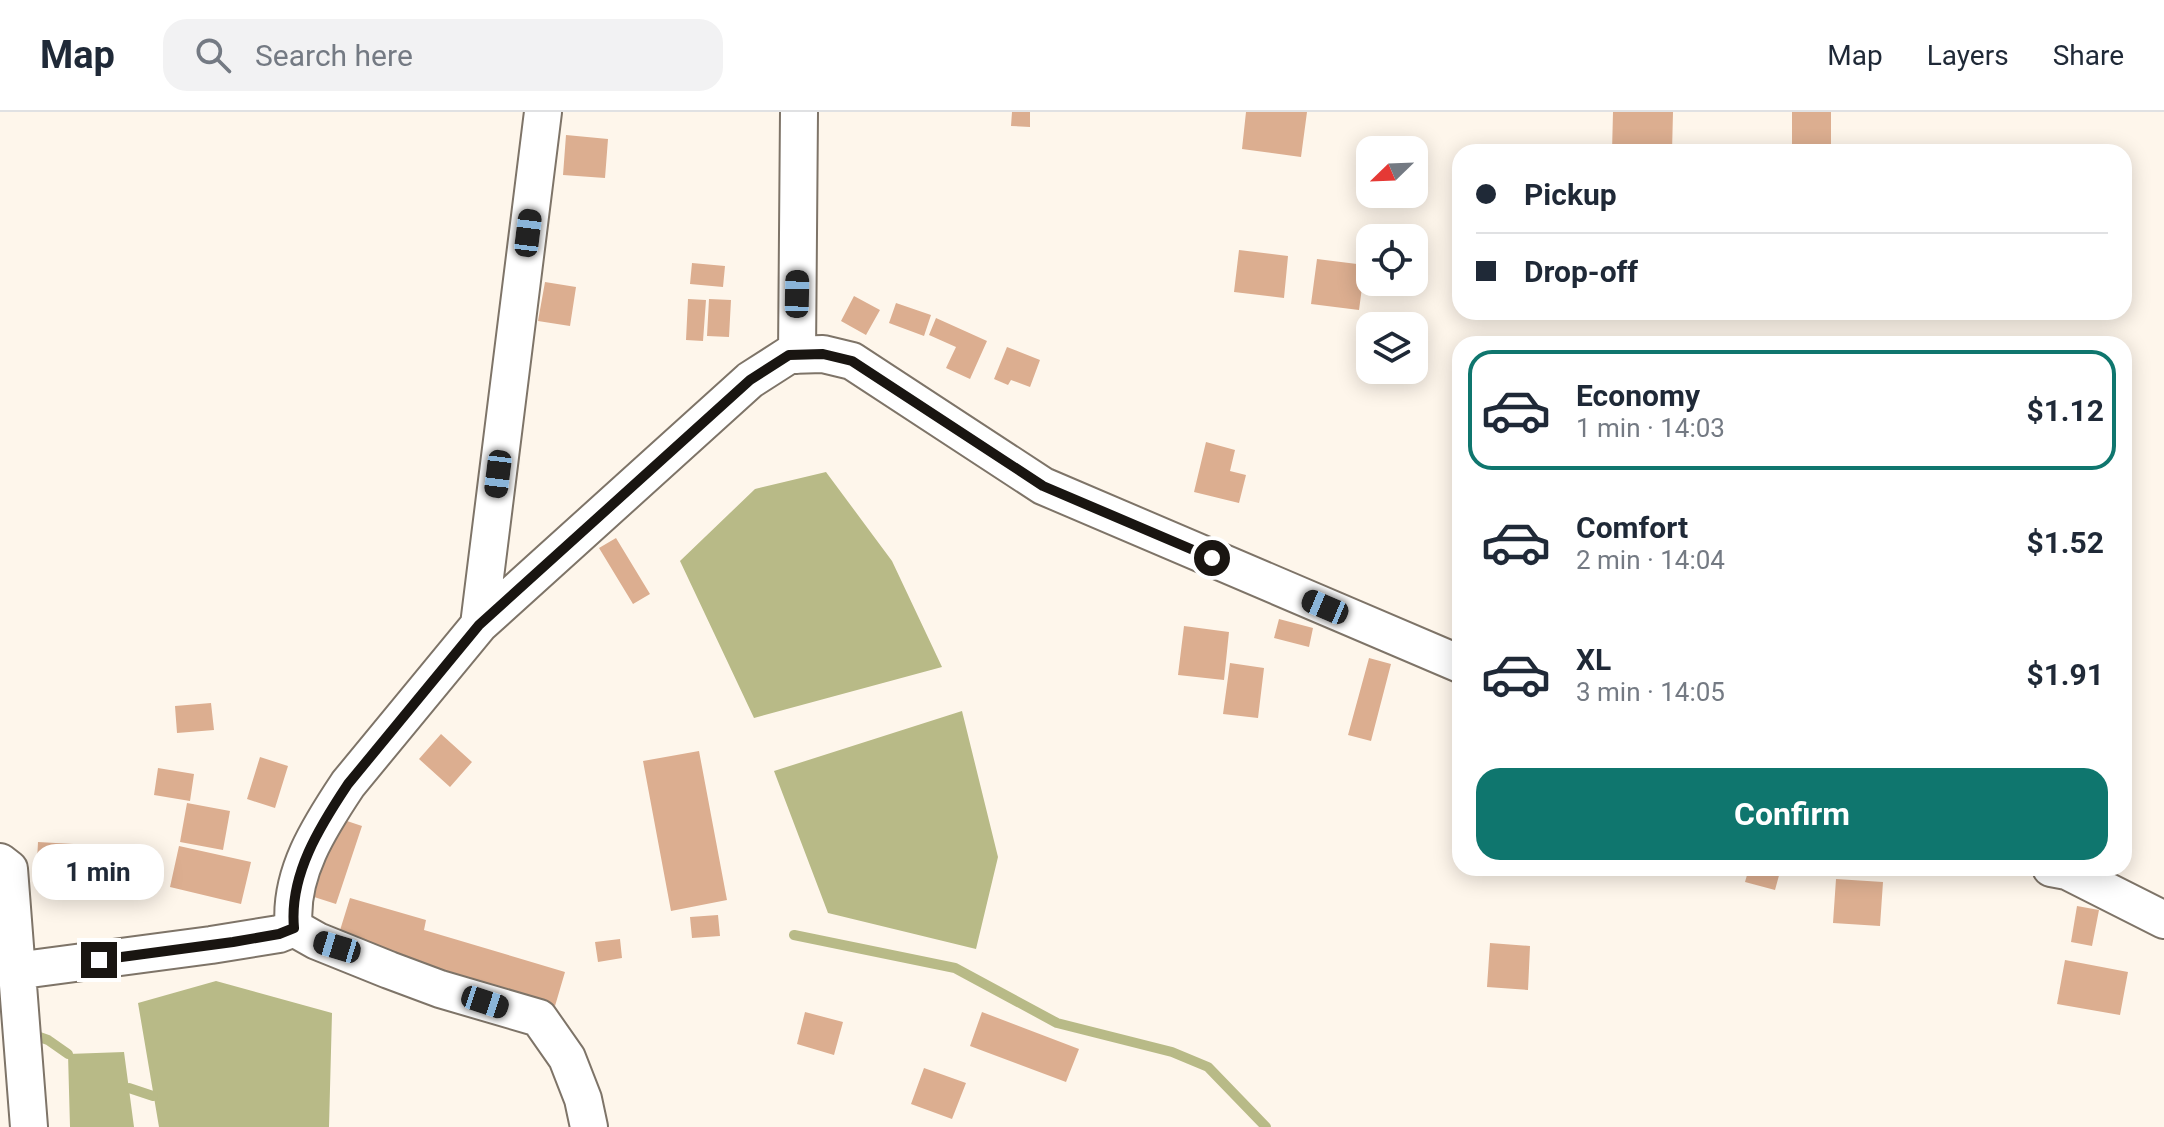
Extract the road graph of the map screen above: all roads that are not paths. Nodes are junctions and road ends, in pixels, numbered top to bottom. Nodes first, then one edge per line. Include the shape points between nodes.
1 (543, 112) edge
2 (799, 112) edge
3 (797, 355) junction
4 (479, 625) junction
5 (1452, 661) edge
6 (0, 862) edge
7 (2077, 876) edge
8 (2164, 920) edge
9 (294, 928) junction
10 (15, 971) junction
11 (29, 1127) edge
12 (589, 1127) edge

1 - 4 street
2 - 3 street
3 - 4 street via 750,380
3 - 5 street via 852,361 1043,486
4 - 9 street via 329,812 303,862 292,909
6 - 10 street via 9,869
7 - 8 street
9 - 10 street via 211,945
9 - 12 street via 440,989 539,1018 567,1058
10 - 11 street

